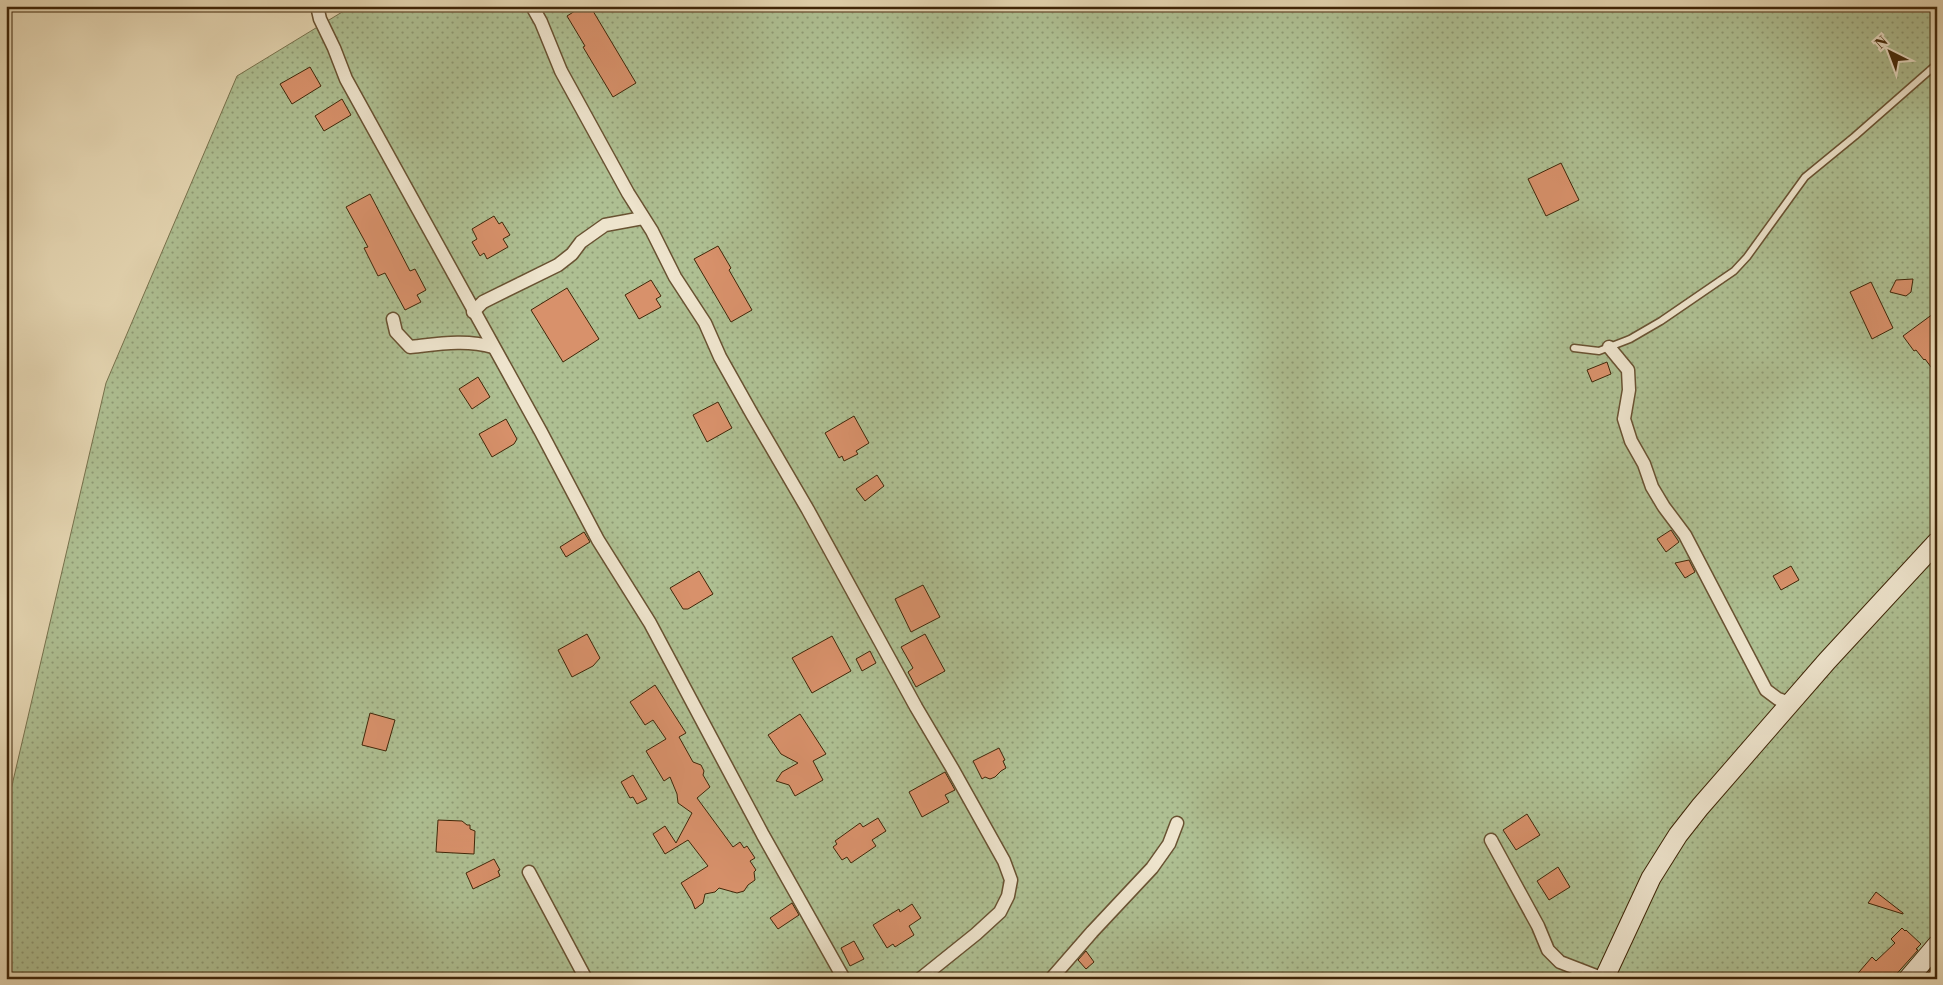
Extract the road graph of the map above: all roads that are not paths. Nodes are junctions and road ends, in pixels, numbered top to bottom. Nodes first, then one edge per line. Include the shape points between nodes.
1 (317, 6) edge
2 (532, 6) edge
3 (1937, 64) edge
4 (643, 218) junction
5 (473, 312) junction
6 (392, 319) dead end
7 (493, 347) junction
8 (1609, 347) junction
9 (1574, 348) dead end
10 (1937, 542) edge
11 (1790, 704) junction
12 (1177, 823) dead end
13 (1491, 840) dead end
14 (530, 872) dead end
15 (1937, 945) edge
16 (586, 979) edge
17 (844, 979) edge
18 (920, 979) edge
19 (1051, 979) edge
20 (1604, 979) edge
21 (1908, 979) edge

1 - 5 street via 346,79
2 - 4 street via 561,71
3 - 8 lane via 1805,177 1734,271 1661,321
4 - 5 street via 605,225 581,242 558,265 483,302
4 - 18 street via 1004,861 1011,880 1000,912
5 - 7 street
6 - 7 street via 396,332 410,347 453,342
7 - 17 street via 598,540 650,622
8 - 9 lane via 1599,351
8 - 11 street via 1628,370 1629,390 1624,419 1652,487 1685,536 1766,690
10 - 11 street
11 - 20 street via 1678,835 1651,878
12 - 19 street via 1169,844 1152,868
13 - 20 street via 1548,950 1560,962
14 - 16 street
15 - 21 street

